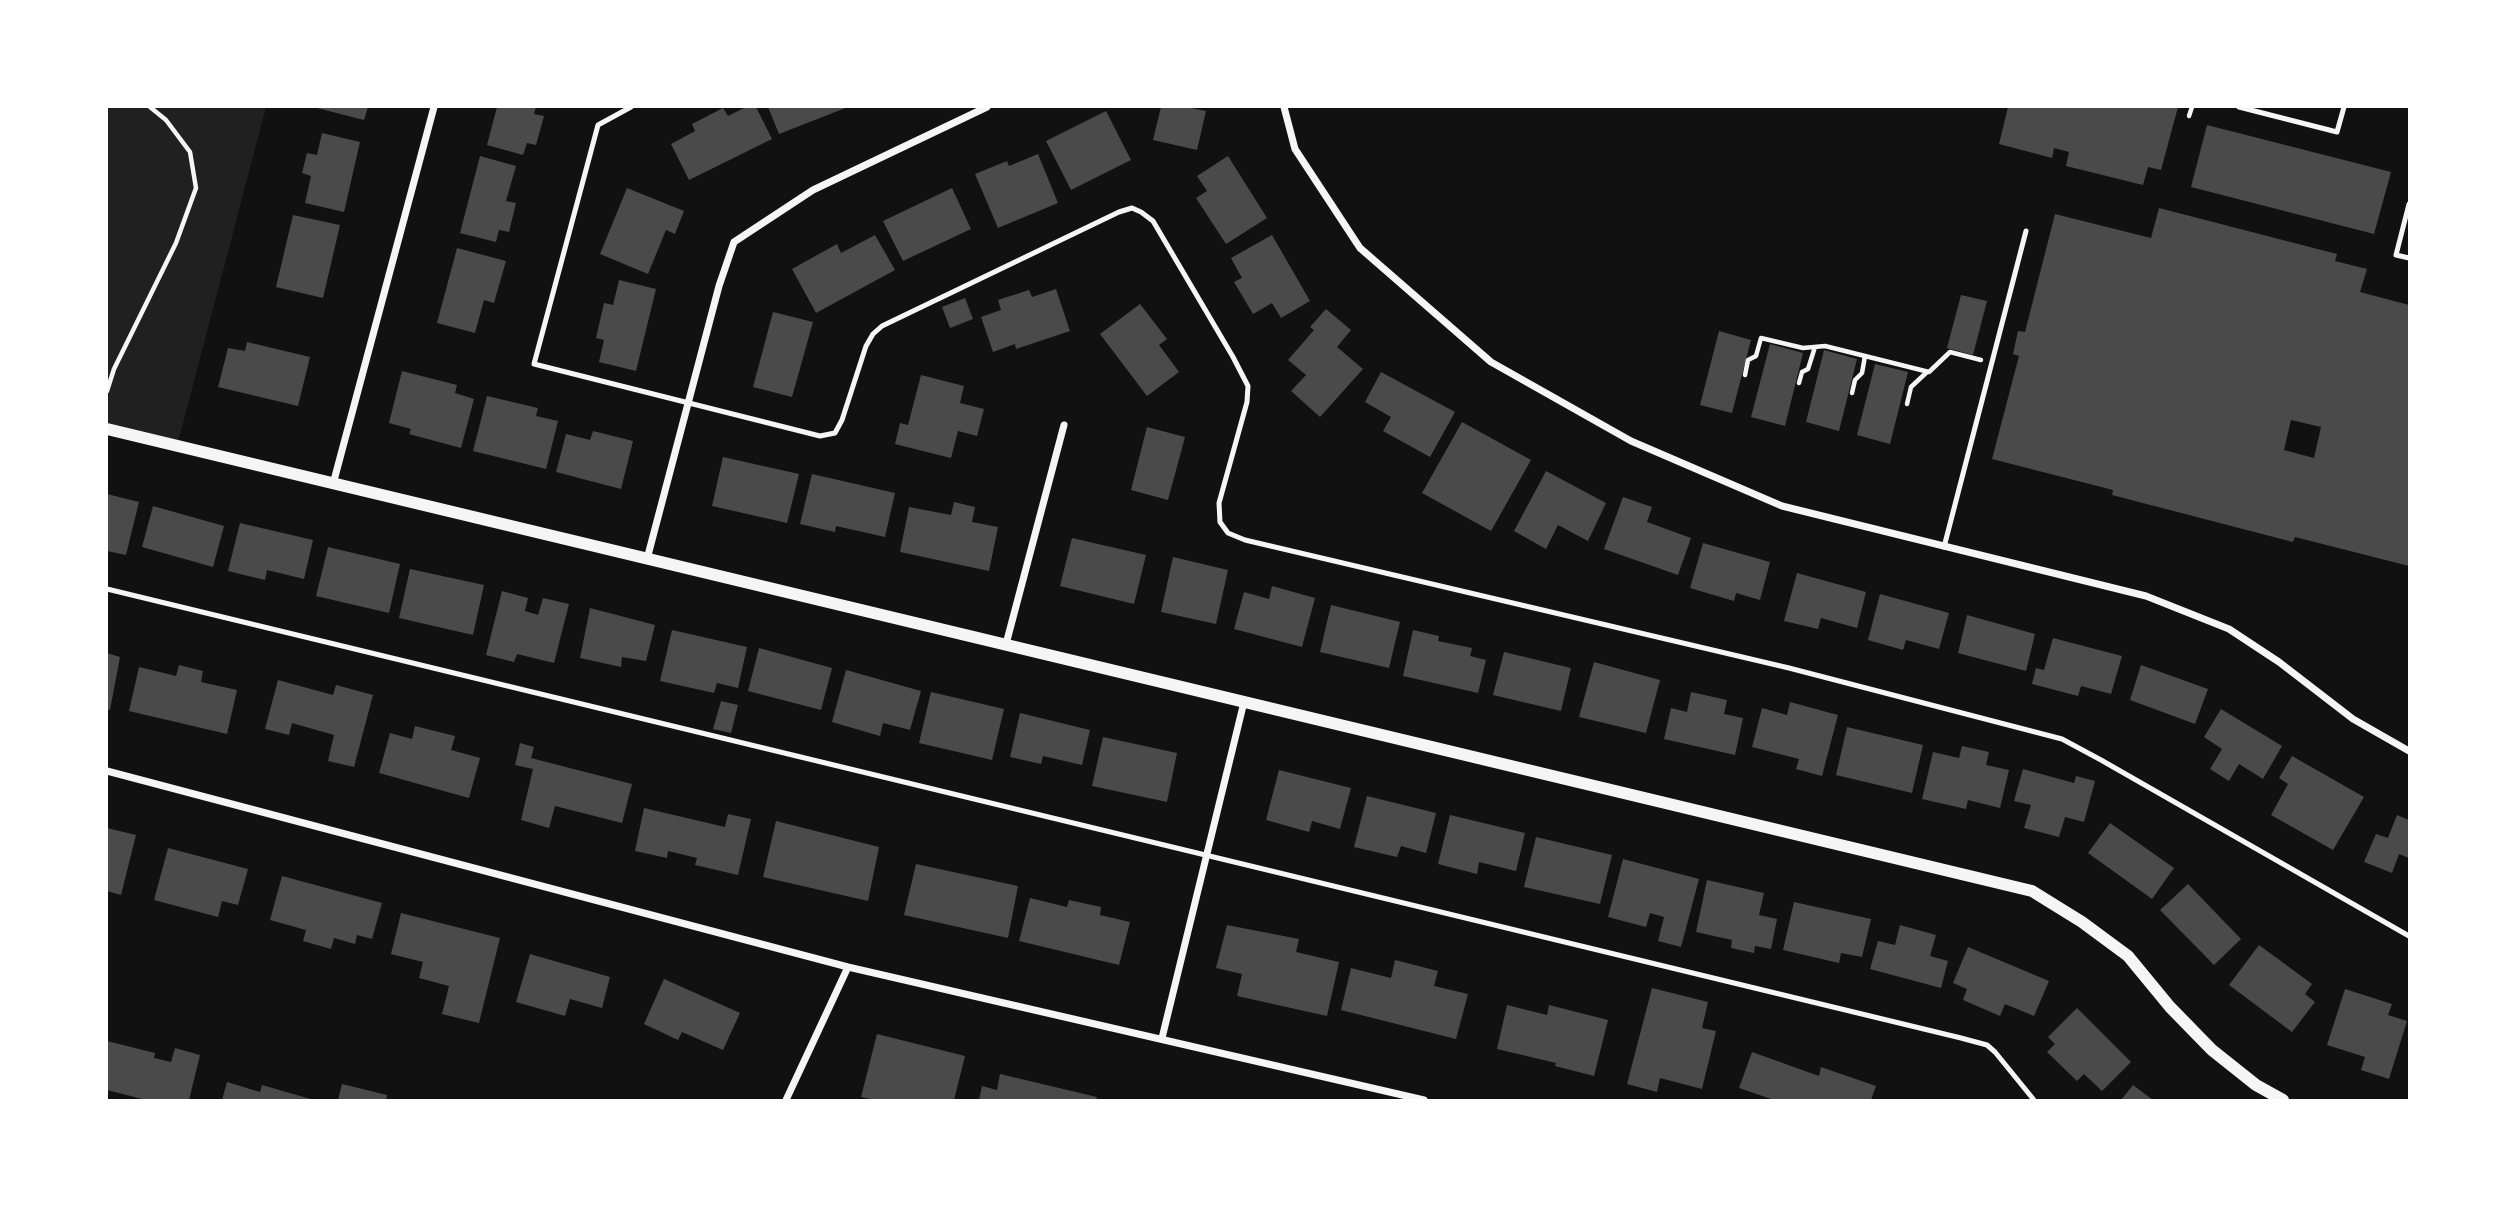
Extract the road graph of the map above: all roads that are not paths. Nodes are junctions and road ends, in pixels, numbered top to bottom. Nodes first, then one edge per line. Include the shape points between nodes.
1 (434, 107) edge
2 (631, 107) edge
3 (987, 107) edge
4 (1284, 107) edge
5 (2239, 107) edge
6 (2344, 107) edge
7 (2409, 204) edge
8 (2026, 232) dead end
9 (2409, 258) edge
10 (688, 403) junction
11 (1064, 425) dead end
12 (107, 429) edge
13 (333, 484) junction
14 (1944, 547) junction
15 (647, 559) junction
16 (107, 589) edge
17 (1006, 644) junction
18 (1244, 702) junction
19 (2409, 751) edge
20 (107, 771) edge
21 (1206, 857) junction
22 (2409, 936) edge
23 (848, 967) junction
24 (1162, 1038) junction
25 (786, 1100) edge
26 (1424, 1100) edge
27 (2034, 1100) edge
28 (2283, 1100) edge

1 - 13 street
2 - 10 lane via 598,125 534,364
3 - 10 street via 813,190 734,242
4 - 14 street via 1295,149 1360,248 1491,362 1631,441 1770,501
5 - 6 lane via 2337,132
7 - 9 lane via 2396,254
8 - 14 lane
10 - 15 street
10 - 22 lane via 820,436 835,433 866,346 882,326 1132,208 1153,221 1248,386 1219,503 1220,522 1228,533 2062,739
11 - 17 street
12 - 13 street
13 - 15 street
14 - 19 street via 2146,596 2229,629 2353,719
15 - 17 street
16 - 21 lane
17 - 18 street
18 - 21 street
18 - 28 street via 2032,891 2129,956 2212,1050
20 - 23 street
21 - 24 street
21 - 27 lane via 1987,1045
23 - 24 street
23 - 25 street
24 - 26 street

